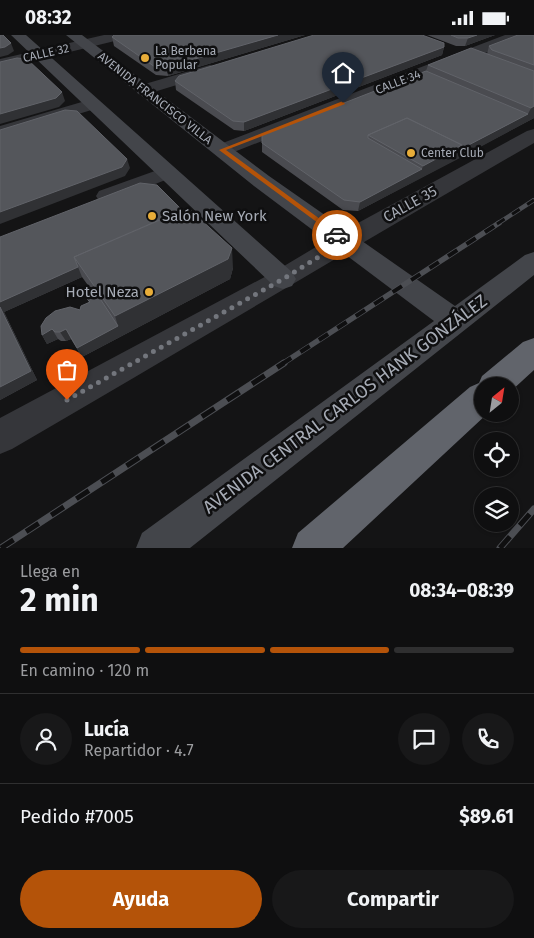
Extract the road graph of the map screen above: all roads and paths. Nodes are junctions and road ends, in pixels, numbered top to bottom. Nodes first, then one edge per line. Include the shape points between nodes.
1 (18, 35) edge
2 (122, 35) edge
3 (518, 35) edge
4 (79, 40) edge
5 (447, 49) dead end
6 (39, 55) junction
7 (465, 56) junction
8 (482, 62) edge
9 (0, 64) edge
10 (220, 67) edge
11 (144, 90) junction
12 (92, 104) junction
13 (0, 132) edge
14 (534, 135) edge
15 (222, 150) junction
16 (166, 173) junction
17 (83, 206) edge
18 (344, 241) junction
19 (534, 261) edge
20 (283, 279) junction
21 (455, 321) junction
22 (534, 351) edge
23 (504, 377) edge
24 (474, 404) edge
25 (0, 437) edge
26 (157, 548) edge
27 (313, 548) edge

1 - 6 main road
2 - 4 street, CALLE 32
3 - 7 street, CALLE 34
4 - 6 street, CALLE 32
4 - 11 main road, AVENIDA FRANCISCO VILLA
5 - 7 street
6 - 9 street, CALLE 32
6 - 12 main road
7 - 8 street
7 - 15 street, CALLE 34
10 - 11 street
11 - 15 main road, AVENIDA FRANCISCO VILLA
12 - 13 street
12 - 16 main road
14 - 18 street, CALLE 35
15 - 18 main road, AVENIDA FRANCISCO VILLA
16 - 17 street
16 - 20 main road
18 - 20 street, CALLE 35
18 - 21 main road, AVENIDA FRANCISCO VILLA
19 - 21 main road, AVENIDA CENTRAL CARLOS HANK GONZÁLEZ
20 - 25 street, CALLE 35
21 - 26 main road, AVENIDA CENTRAL CARLOS HANK GONZÁLEZ
22 - 23 highway
24 - 27 highway

